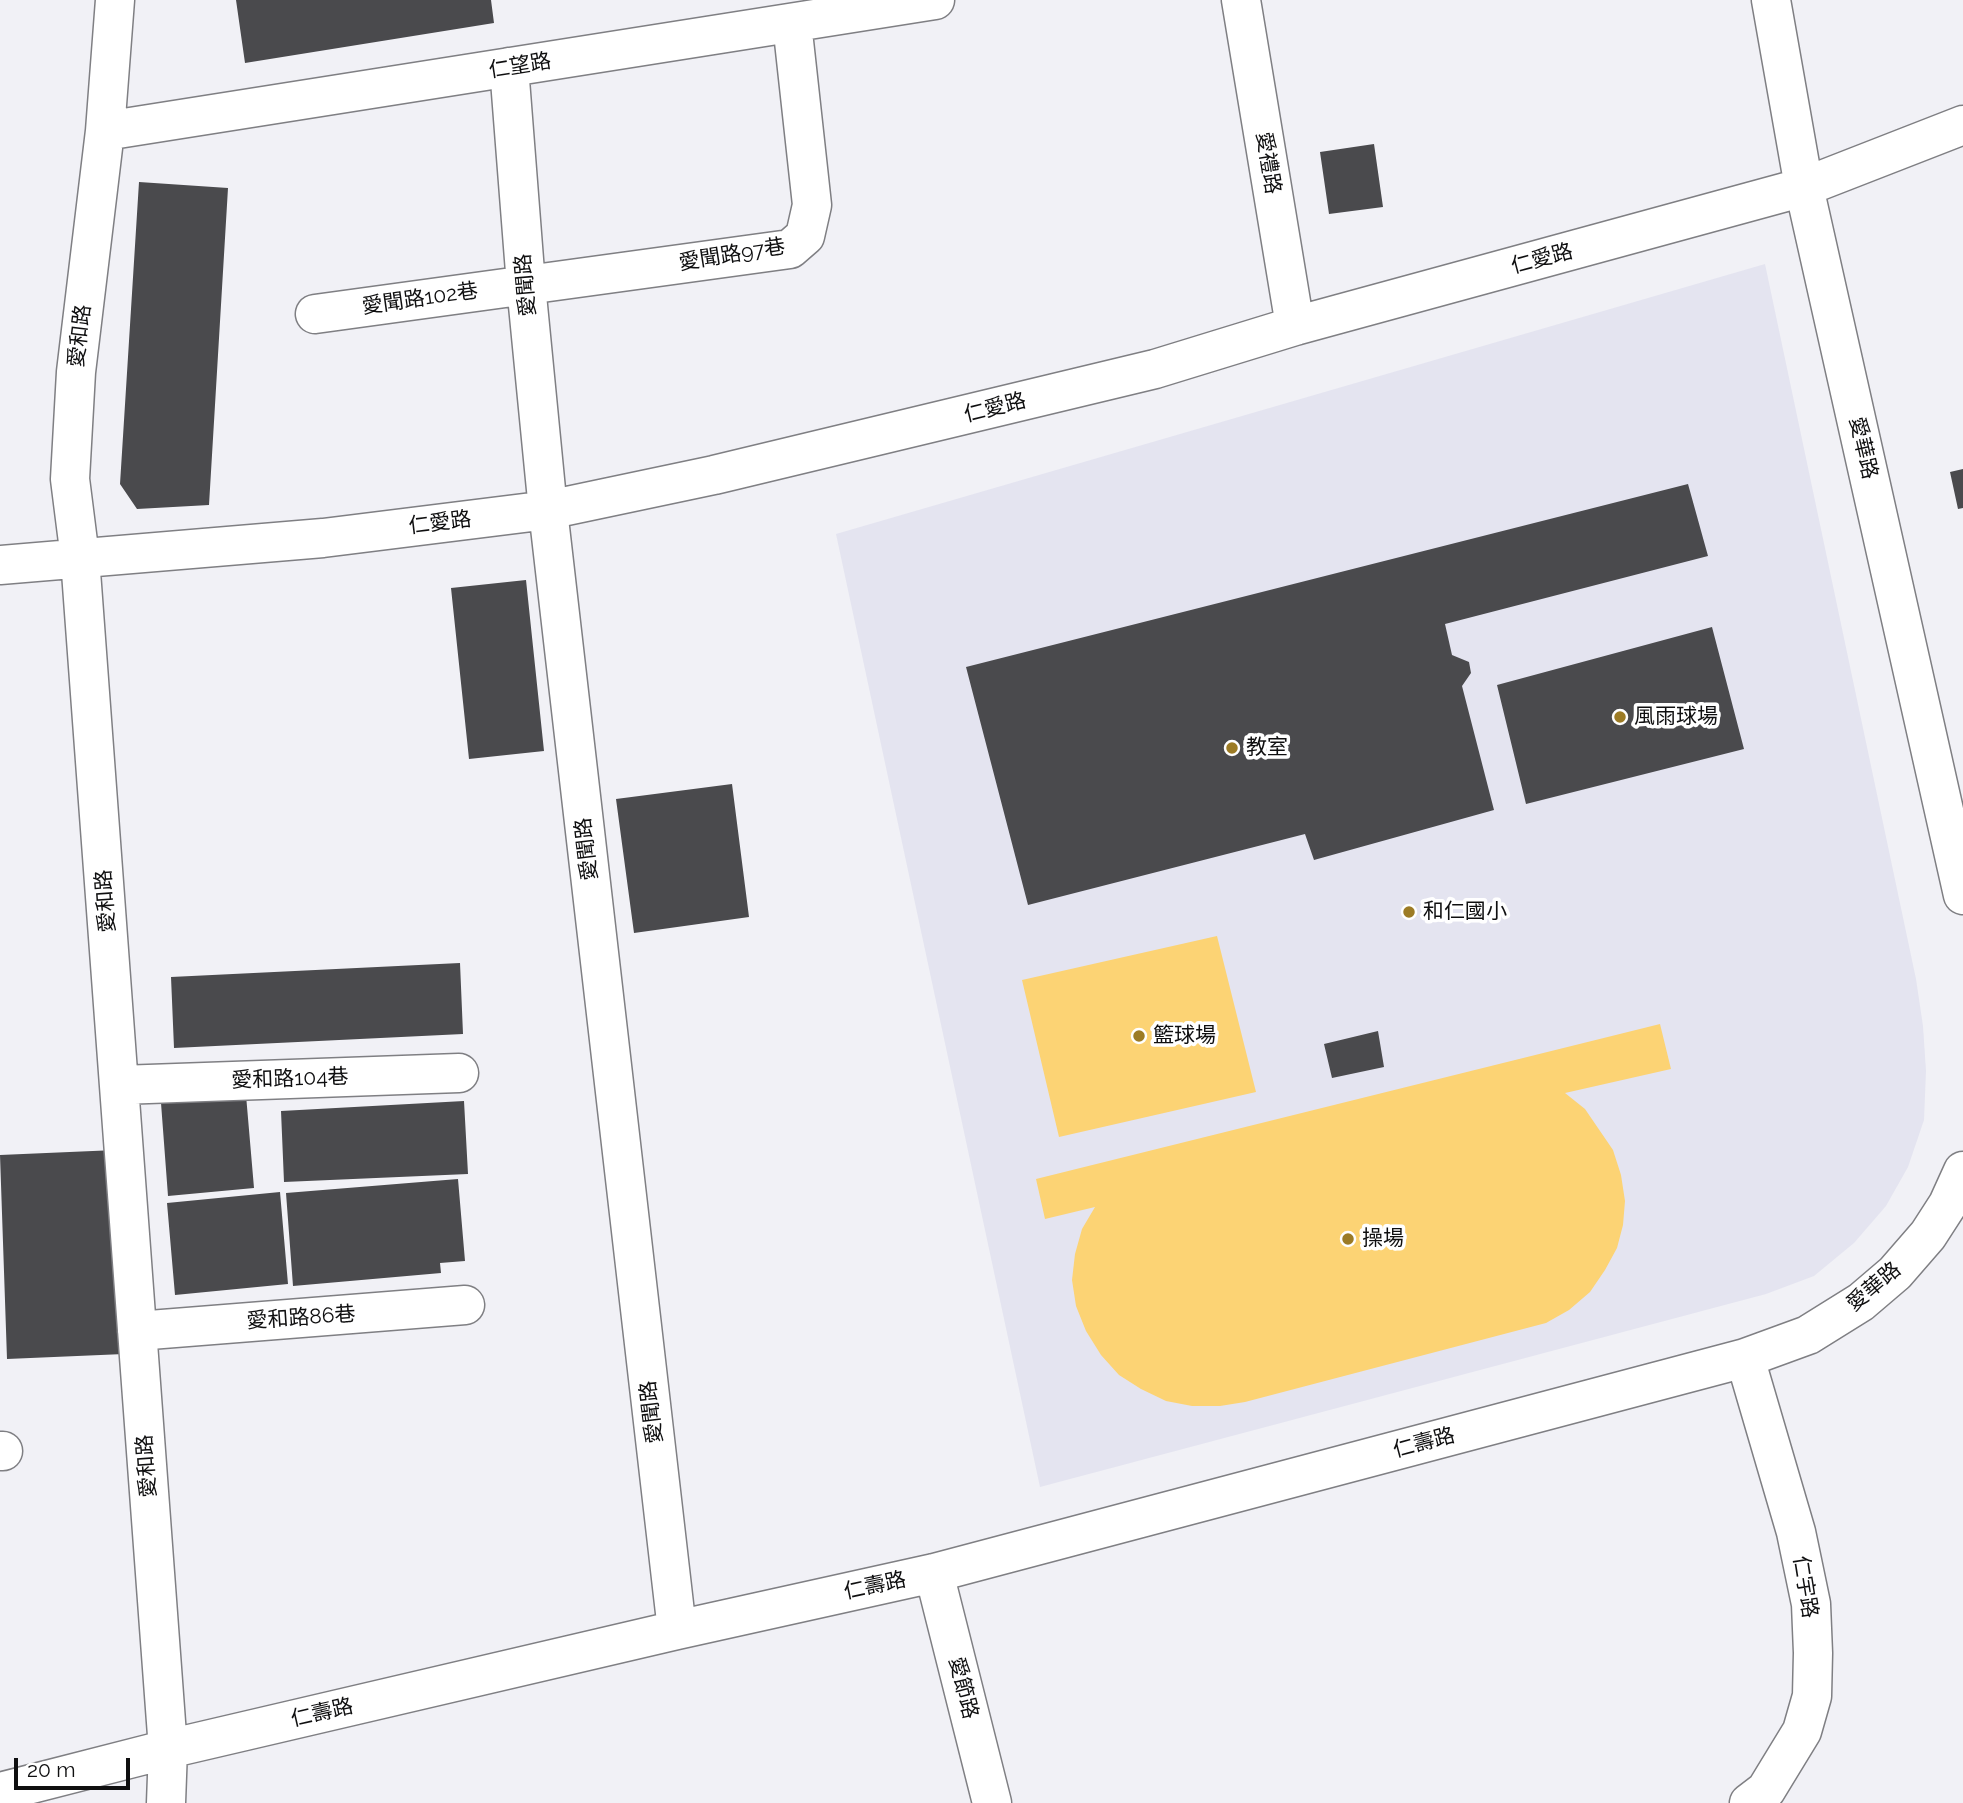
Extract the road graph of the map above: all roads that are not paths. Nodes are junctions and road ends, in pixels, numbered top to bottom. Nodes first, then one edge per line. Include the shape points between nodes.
1 (115, 0) edge
2 (935, 0) edge
3 (1241, 0) edge
4 (1771, 0) edge
5 (792, 23) junction
6 (509, 67) junction
7 (1963, 125) edge
8 (105, 131) junction
9 (1804, 187) junction
10 (526, 285) junction
11 (315, 314) dead end
12 (1295, 326) junction
13 (548, 510) junction
14 (80, 558) junction
15 (0, 565) edge
16 (1952, 796) edge
17 (1958, 846) edge
18 (1963, 895) edge
19 (459, 1073) dead end
20 (120, 1085) junction
21 (1963, 1171) edge
22 (465, 1305) dead end
23 (137, 1331) junction
24 (1745, 1358) junction
25 (934, 1573) junction
26 (677, 1630) junction
27 (168, 1749) junction
28 (0, 1792) edge
29 (166, 1803) edge
30 (992, 1803) edge
31 (1749, 1803) edge

1 - 8 street, 愛和路
2 - 5 street, 仁望路
3 - 12 street, 愛禮路
4 - 9 street, 愛華路
5 - 6 street, 仁望路
5 - 10 street, 愛聞路97巷 via 812,205 805,236 790,249
6 - 8 street, 仁望路
6 - 10 street, 愛聞路
7 - 9 street, 仁愛路
8 - 14 street, 愛和路 via 76,372 70,479
9 - 12 street, 仁愛路
9 - 16 street, 愛華路
10 - 11 street, 愛聞路102巷
10 - 13 street, 愛聞路
12 - 13 street, 仁愛路 via 1155,369 740,469
13 - 14 street, 仁愛路 via 323,538
13 - 26 street, 愛聞路
14 - 15 street, 仁愛路
14 - 20 street, 愛和路
16 - 17 street, 愛華路
17 - 18 street, 愛華路
19 - 20 street, 愛和路104巷
20 - 23 street, 愛和路
21 - 24 street, 愛華路 via 1928,1235 1895,1273 1861,1302 1808,1335
22 - 23 street, 愛和路86巷
23 - 27 street, 愛和路
24 - 25 street, 仁壽路
24 - 31 street, 仁宇路 via 1796,1532 1811,1604 1814,1653 1812,1696 1802,1731 1766,1790
25 - 26 street, 仁壽路
25 - 30 street, 愛節路
26 - 27 street, 仁壽路
27 - 28 street, 仁壽路
27 - 29 street, 愛和路

